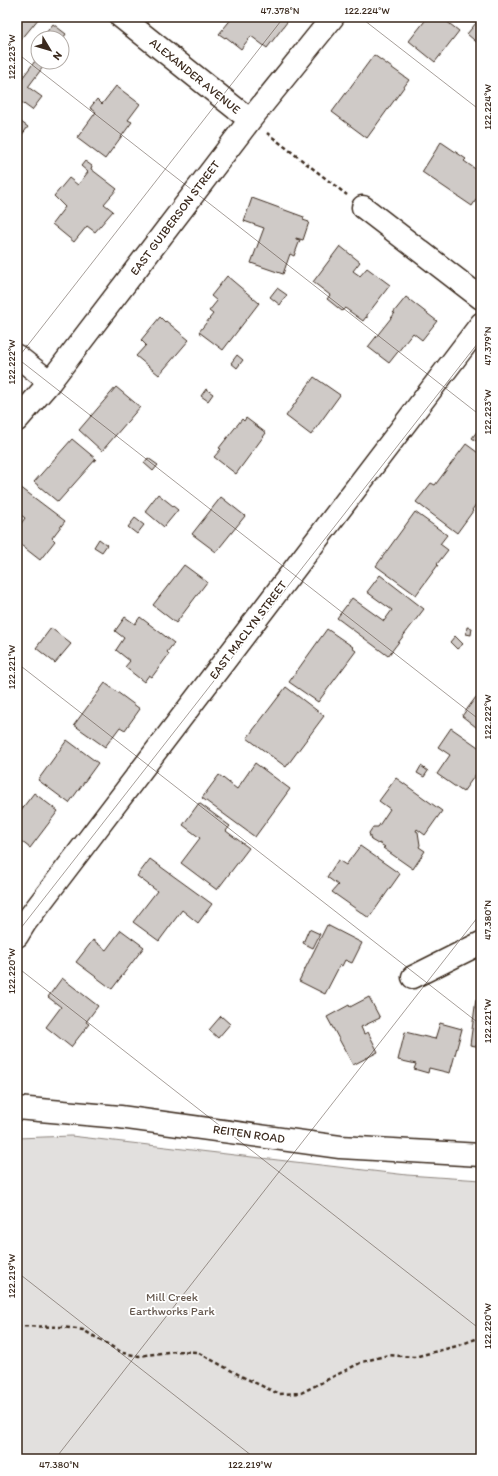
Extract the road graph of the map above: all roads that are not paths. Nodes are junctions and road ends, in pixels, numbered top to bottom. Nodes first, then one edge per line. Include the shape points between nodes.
1 (121, 17) edge
2 (333, 17) edge
3 (250, 120) junction
4 (363, 207) road end
5 (481, 298) edge
6 (481, 324) edge
7 (17, 356) edge
8 (50, 382) junction
9 (17, 420) edge
10 (17, 936) edge
11 (481, 943) edge
12 (413, 977) dead end
13 (17, 1108) edge
14 (481, 1155) edge

1 - 3 street, ALEXANDER AVENUE
2 - 3 street, EAST GUIBERSON STREET
3 - 8 street, EAST GUIBERSON STREET
4 - 5 street
6 - 10 street, EAST MACLYN STREET
7 - 8 street
8 - 9 street, EAST GUIBERSON STREET
11 - 12 street
13 - 14 street, REITEN ROAD via 120,1117 340,1147

